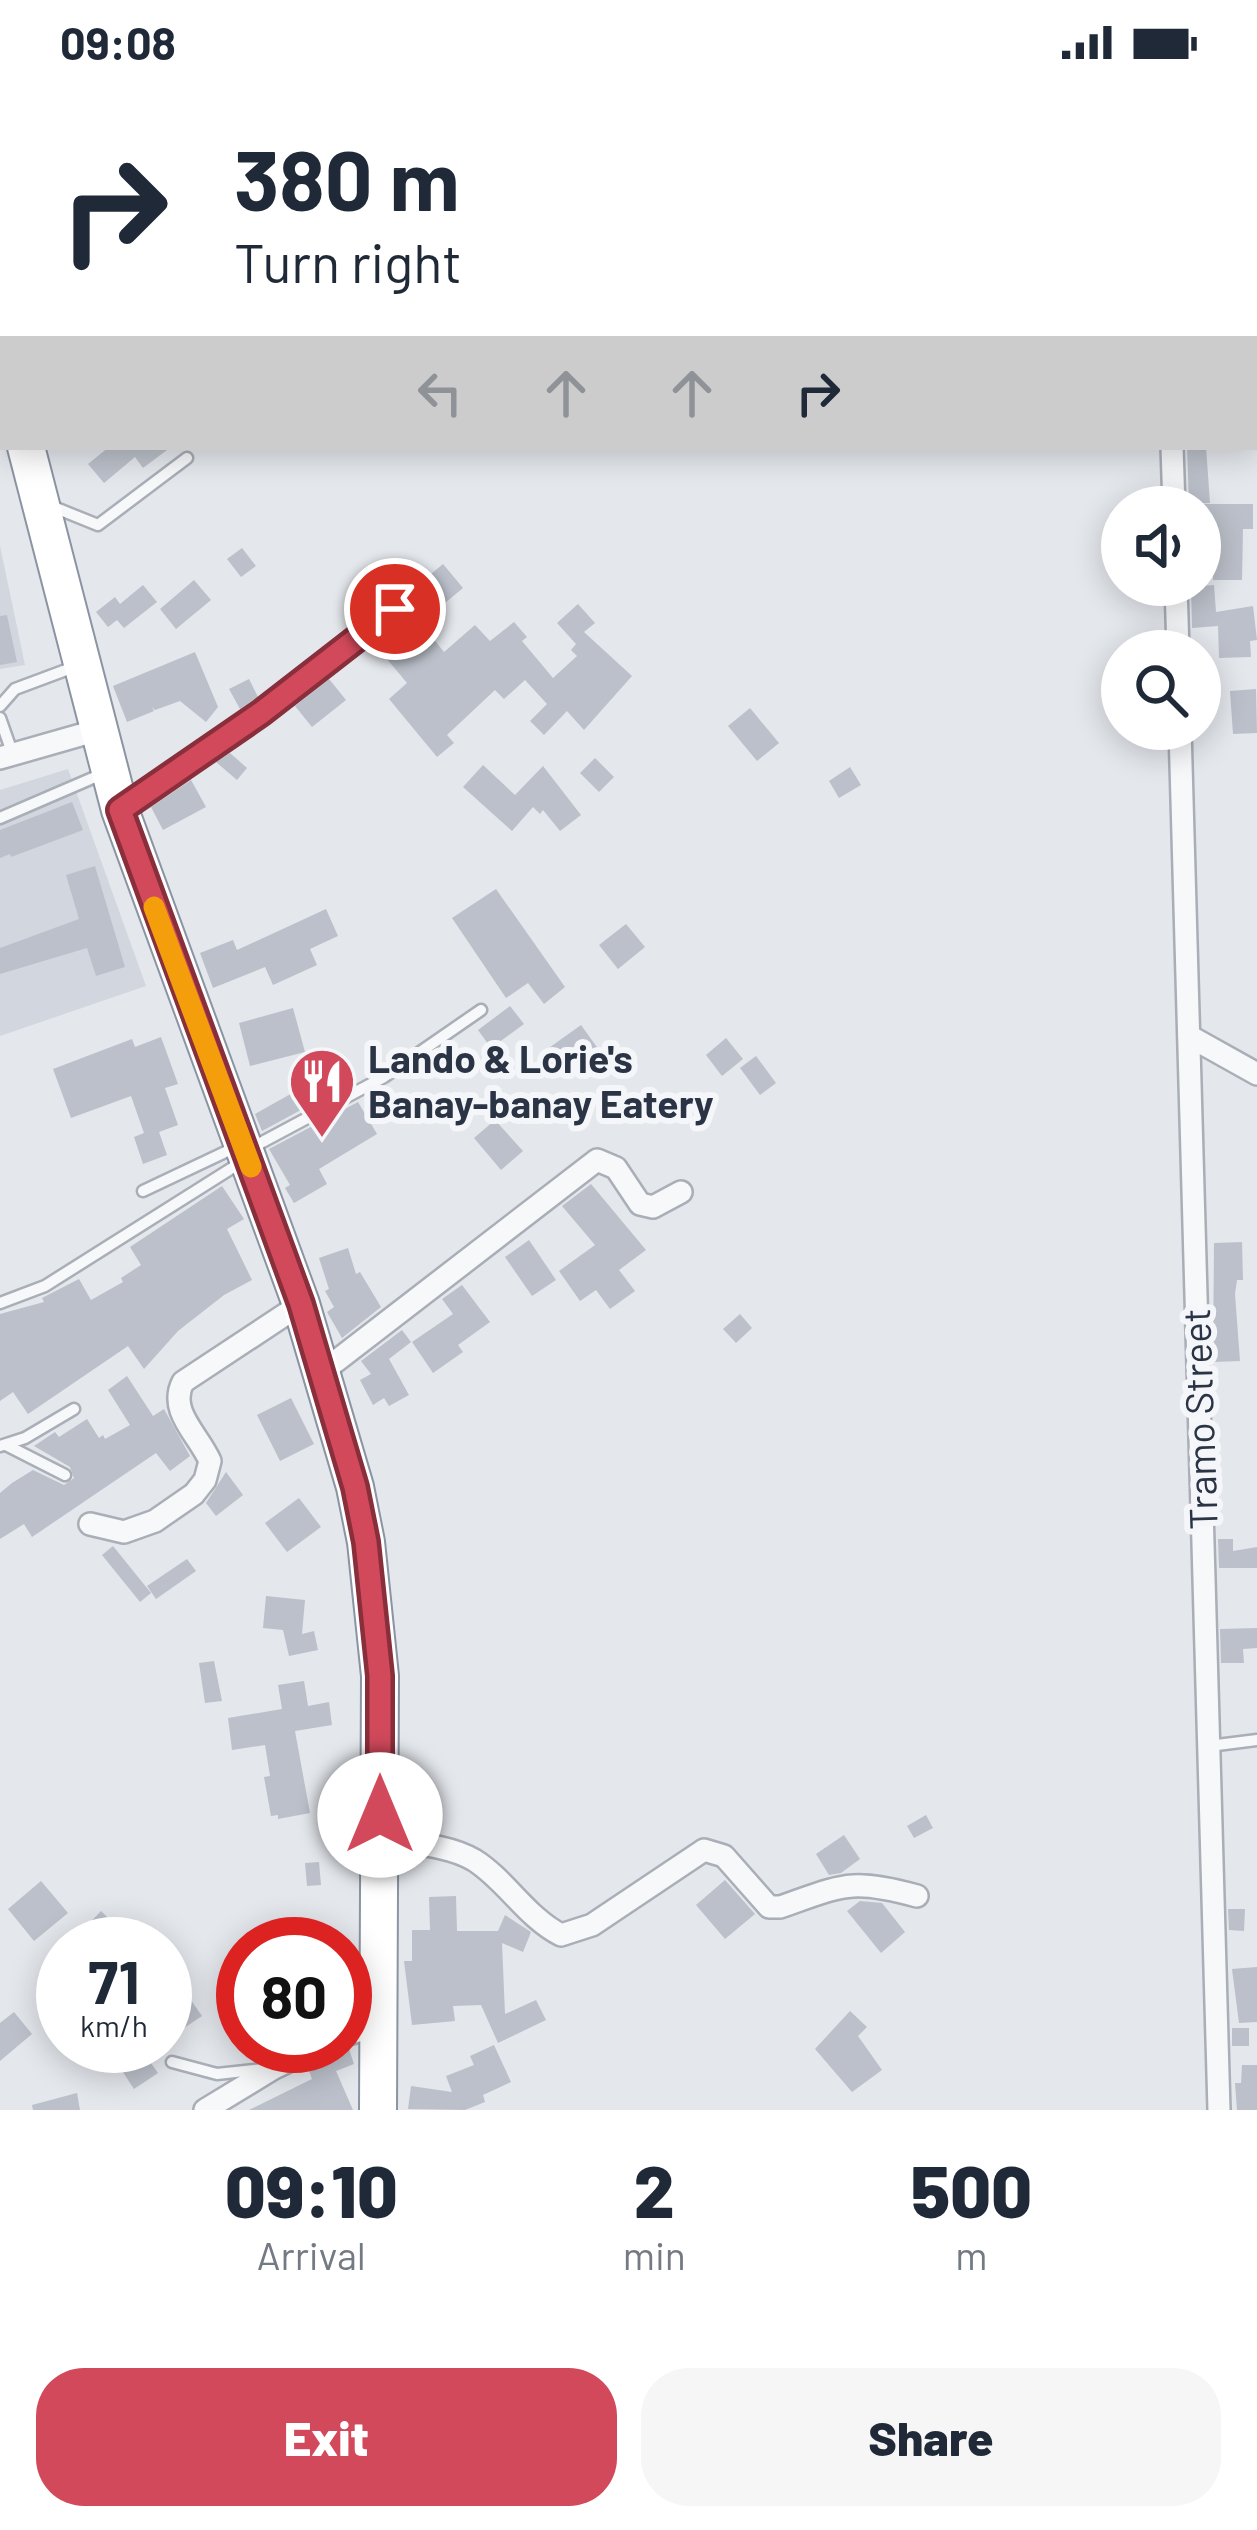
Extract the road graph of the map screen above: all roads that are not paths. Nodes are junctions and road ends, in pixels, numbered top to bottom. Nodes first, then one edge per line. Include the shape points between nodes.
1 (29, 450) edge
2 (1172, 450) edge
3 (187, 458) dead end
4 (1173, 486) edge
5 (42, 506) junction
6 (395, 609) dead end
7 (80, 664) junction
8 (0, 706) edge
9 (0, 718) edge
10 (98, 730) junction
11 (1181, 750) edge
12 (6, 756) edge
13 (109, 771) junction
14 (120, 810) junction
15 (0, 818) edge
16 (481, 1010) dead end
17 (1189, 1036) junction
18 (1257, 1074) edge
19 (384, 1077) junction
20 (392, 1089) dead end
21 (245, 1151) junction
22 (143, 1190) dead end
23 (680, 1192) dead end
24 (0, 1303) edge
25 (301, 1304) junction
26 (322, 1372) junction
27 (74, 1409) dead end
28 (3, 1445) edge
29 (65, 1475) dead end
30 (90, 1524) dead end
31 (1257, 1740) edge
32 (1209, 1746) junction
33 (380, 1839) junction
34 (917, 1896) dead end
35 (372, 1919) edge
36 (192, 2067) edge
37 (226, 2073) edge
38 (266, 2073) edge
39 (370, 2073) edge
40 (205, 2110) edge
41 (378, 2110) edge
42 (1219, 2110) edge

1 - 5 highway
2 - 4 street
3 - 5 lane via 98,525
5 - 7 highway
6 - 14 street
7 - 8 lane via 15,689
7 - 10 highway
9 - 12 lane
10 - 12 street
10 - 13 highway
11 - 17 street, Tramo Street
13 - 14 highway
13 - 15 lane
14 - 21 highway
16 - 19 lane
17 - 18 street
17 - 32 street, Tramo Street
19 - 20 lane
19 - 21 lane
21 - 22 lane
21 - 24 lane via 45,1286
21 - 25 highway
23 - 26 street via 653,1207 640,1204 616,1168 597,1160
25 - 26 highway
25 - 30 street via 183,1382 178,1409 210,1461 194,1494 124,1532
26 - 33 highway via 366,1542 380,1676
27 - 28 lane
28 - 29 lane
31 - 32 lane
32 - 42 street, Tramo Street
33 - 34 street via 475,1861 561,1935 592,1924 704,1850 724,1856 769,1907 869,1883
33 - 35 highway
36 - 37 lane
38 - 40 street
39 - 41 highway

